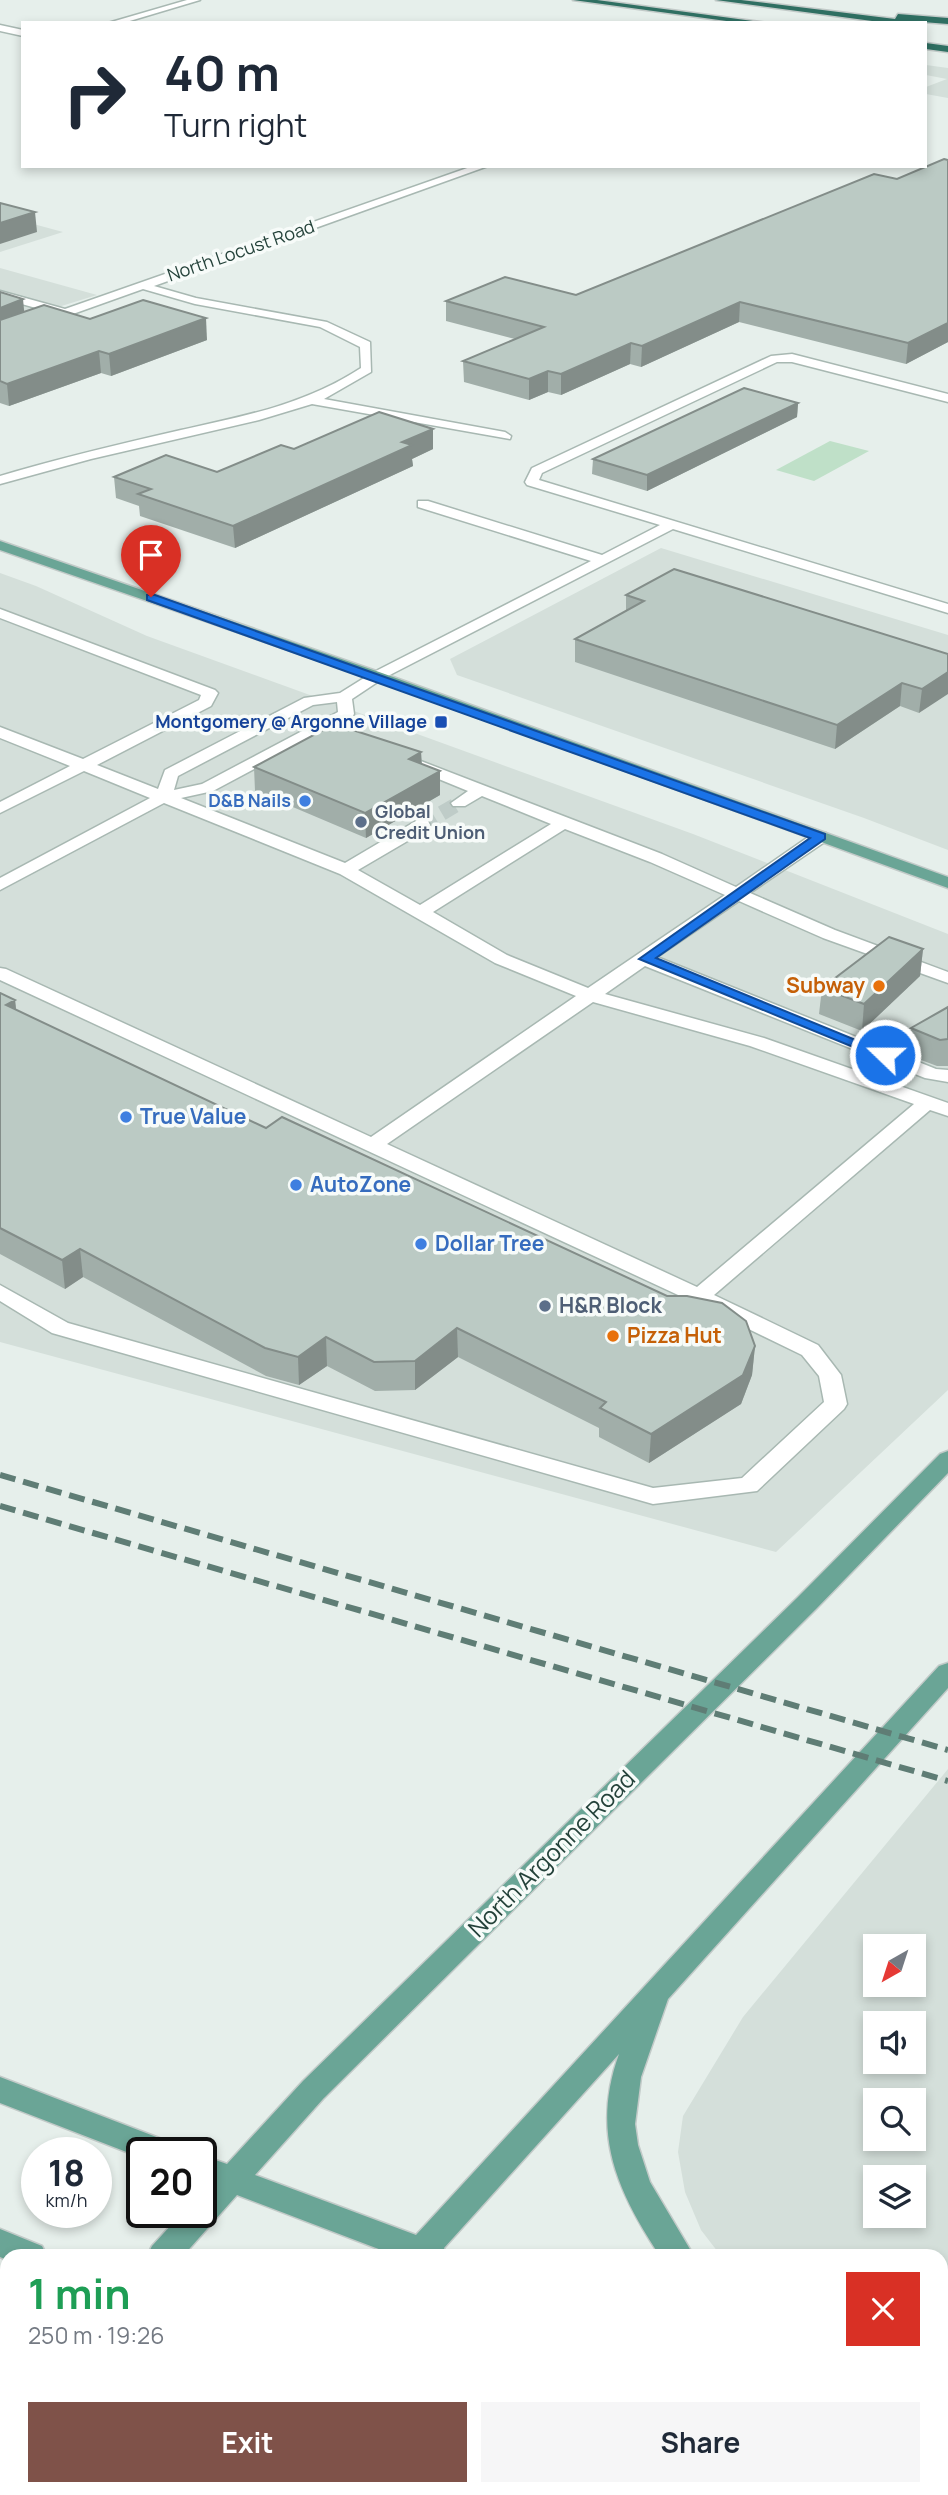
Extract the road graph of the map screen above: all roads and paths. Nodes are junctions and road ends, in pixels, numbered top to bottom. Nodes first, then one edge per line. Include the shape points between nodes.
1 (196, 0) edge
2 (577, 0) edge
3 (720, 0) edge
4 (771, 6) junction
5 (119, 21) edge
6 (748, 21) edge
7 (894, 21) edge
8 (948, 21) edge
9 (927, 25) edge
10 (948, 27) edge
11 (0, 28) edge
12 (21, 33) edge
13 (927, 43) edge
14 (927, 43) edge
15 (948, 43) edge
16 (948, 49) edge
17 (477, 168) edge
18 (143, 286) junction
19 (0, 294) edge
20 (66, 313) junction
21 (0, 336) edge
22 (948, 398) edge
23 (312, 400) junction
24 (505, 436) dead end
25 (0, 480) edge
26 (423, 504) dead end
27 (671, 525) junction
28 (0, 545) edge
29 (604, 560) junction
30 (948, 608) edge
31 (0, 613) edge
32 (377, 676) junction
33 (344, 697) junction
34 (319, 729) junction
35 (0, 732) edge
36 (345, 739) edge
37 (397, 757) edge
38 (84, 765) junction
39 (480, 790) junction
40 (163, 797) junction
41 (459, 803) tunnel mouth
42 (0, 808) edge
43 (564, 823) junction
44 (422, 825) tunnel mouth
45 (820, 837) junction
46 (346, 870) junction
47 (948, 883) edge
48 (0, 885) edge
49 (738, 896) junction
50 (421, 912) junction
51 (645, 959) junction
52 (0, 973) edge
53 (948, 978) edge
54 (589, 995) junction
55 (948, 1076) edge
56 (938, 1106) edge
57 (373, 1145) junction
58 (0, 1292) edge
59 (699, 1296) junction
60 (948, 1460) edge
61 (948, 1672) edge
62 (657, 1992) junction
63 (0, 2090) edge
64 (126, 2139) edge
65 (217, 2174) edge
66 (232, 2180) junction
67 (169, 2249) edge
68 (411, 2249) edge
69 (428, 2249) edge
70 (673, 2249) edge

1 - 5 street
2 - 6 highway
3 - 4 highway
4 - 7 highway
4 - 8 highway
9 - 10 highway
11 - 12 street
13 - 15 highway
14 - 16 highway
17 - 18 street, North Locust Road
18 - 20 street, North Locust Road
18 - 23 street via 195,301 323,324 366,345 367,369 344,386
19 - 20 street
20 - 21 street, North Locust Road
22 - 27 street via 792,358 775,359 537,471 532,482
23 - 24 street
23 - 25 street
26 - 29 street
27 - 29 street
27 - 30 street
28 - 32 main road
29 - 32 street
31 - 38 street via 210,693 206,703
32 - 33 street
32 - 45 main road
33 - 34 street via 346,714
33 - 40 street via 309,701 171,773
34 - 36 street
34 - 40 street via 207,788
35 - 38 street
37 - 39 street
38 - 40 street
38 - 42 street
39 - 41 street
39 - 43 street
40 - 46 street
40 - 48 street
43 - 49 street
43 - 50 street
44 - 46 street
45 - 47 main road
45 - 49 street
46 - 50 street
49 - 51 street
49 - 53 street
50 - 54 street via 501,959
51 - 54 street
51 - 55 street via 932,1074
52 - 57 street
54 - 56 street via 757,1042
54 - 57 street
56 - 59 street
57 - 59 street
58 - 59 street via 60,1328 653,1496 749,1485 836,1404 830,1375 810,1350
60 - 66 main road, North Argonne Road via 313,2090
61 - 62 main road
62 - 69 main road
62 - 70 main road via 621,2103 624,2154 648,2212
63 - 64 main road
65 - 66 main road
66 - 67 main road, North Argonne Road
66 - 68 main road

